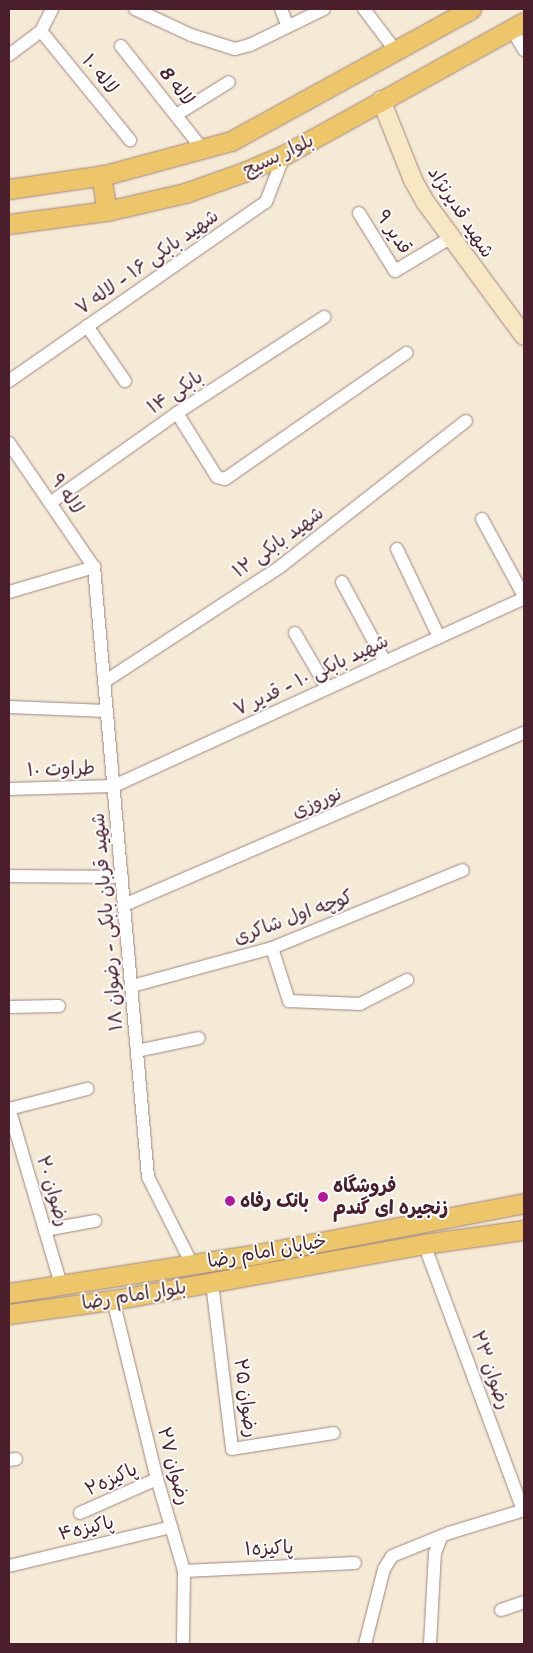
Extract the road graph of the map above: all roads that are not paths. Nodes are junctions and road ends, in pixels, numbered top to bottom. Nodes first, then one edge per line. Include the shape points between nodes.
1 (52, 9) edge
2 (135, 9) edge
3 (281, 9) edge
4 (324, 9) edge
5 (364, 9) edge
6 (471, 9) edge
7 (518, 25) edge
8 (288, 26) junction
9 (41, 31) junction
10 (121, 46) dead end
11 (395, 50) junction
12 (524, 50) edge
13 (9, 55) edge
14 (229, 82) dead end
15 (381, 100) junction
16 (176, 116) junction
17 (130, 140) dead end
18 (203, 150) junction
19 (284, 155) junction
20 (100, 175) junction
21 (9, 189) edge
22 (107, 211) junction
23 (360, 213) dead end
24 (9, 224) edge
25 (450, 238) junction
26 (324, 317) dead end
27 (87, 326) junction
28 (524, 336) edge
29 (406, 353) dead end
30 (9, 381) edge
31 (125, 381) dead end
32 (177, 413) junction
33 (466, 421) dead end
34 (9, 443) edge
35 (50, 503) junction
36 (482, 519) dead end
37 (397, 549) dead end
38 (94, 566) junction
39 (342, 582) dead end
40 (9, 592) edge
41 (524, 597) edge
42 (295, 633) dead end
43 (438, 637) junction
44 (384, 662) junction
45 (104, 682) junction
46 (327, 688) junction
47 (9, 707) edge
48 (107, 711) junction
49 (524, 733) edge
50 (114, 786) junction
51 (9, 790) edge
52 (463, 870) dead end
53 (9, 876) edge
54 (122, 877) junction
55 (124, 905) junction
56 (272, 948) junction
57 (407, 980) dead end
58 (132, 986) junction
59 (9, 1006) edge
60 (59, 1006) dead end
61 (199, 1038) dead end
62 (137, 1051) junction
63 (87, 1089) dead end
64 (9, 1109) edge
65 (11, 1127) edge
66 (524, 1202) edge
67 (95, 1221) dead end
68 (45, 1230) junction
69 (524, 1230) edge
70 (424, 1244) junction
71 (192, 1264) junction
72 (212, 1282) junction
73 (61, 1285) junction
74 (9, 1294) edge
75 (114, 1300) junction
76 (9, 1314) edge
77 (334, 1433) dead end
78 (156, 1479) junction
79 (524, 1510) edge
80 (80, 1513) dead end
81 (171, 1527) junction
82 (441, 1537) junction
83 (355, 1563) dead end
84 (9, 1566) edge
85 (184, 1571) junction
86 (524, 1602) edge
87 (501, 1610) dead end
88 (183, 1644) edge
89 (365, 1644) edge
90 (430, 1644) edge

1 - 9 street
2 - 8 street via 191,35 235,49
3 - 8 street
4 - 8 street
5 - 11 street
6 - 11 main road, بلوار بسیج
7 - 12 street
7 - 15 main road, بلوار بسیج
9 - 13 street
9 - 17 street, لاله ۱۰
10 - 16 street, لاله 8
11 - 18 main road, بلوار بسیج via 231,141
14 - 16 street
15 - 19 main road, بلوار بسیج
15 - 25 street, شهید قدیرنژاد via 413,180
16 - 18 street, لاله 8
18 - 20 main road, بلوار بسیج
19 - 22 main road, بلوار بسیج via 185,193
19 - 27 street, شهید بابکی ۱۶ - لاله ۷ via 266,202
20 - 21 main road, بلوار بسیج
20 - 22 main road
22 - 24 main road, بلوار بسیج
23 - 25 street, قدیر ۹ via 395,271
25 - 28 street, شهید قدیرنژاد
26 - 32 street, بابکی ۱۴
27 - 30 street, شهید بابکی ۱۶ - لاله ۷
27 - 31 street
29 - 32 street via 225,479 217,477
32 - 35 street, بابکی ۱۴
33 - 45 street, شهید بابکی ۱۲ via 281,566
34 - 35 street, لاله ۹
35 - 38 street, لاله ۹
36 - 41 street
37 - 43 street
38 - 40 street
38 - 45 street, شهید قربان بابکی - رضوان ۱۸
39 - 44 street
41 - 43 street, شهید بابکی ۱۰ - قدیر ۷
42 - 46 street
43 - 44 street, شهید بابکی ۱۰ - قدیر ۷
44 - 46 street, شهید بابکی ۱۰ - قدیر ۷
45 - 48 street, شهید قربان بابکی - رضوان ۱۸
46 - 50 street, شهید بابکی ۱۰ - قدیر ۷
47 - 48 street
48 - 50 street, شهید قربان بابکی - رضوان ۱۸
49 - 55 street, نوروزی
50 - 51 street, طراوت ۱۰
50 - 54 street, شهید قربان بابکی - رضوان ۱۸
52 - 56 street, کوچه اول شاکری
53 - 54 street
54 - 55 street, شهید قربان بابکی - رضوان ۱۸
55 - 58 street, شهید قربان بابکی - رضوان ۱۸
56 - 57 street via 289,1001 360,1004
56 - 58 street, کوچه اول شاکری
58 - 62 street, شهید قربان بابکی - رضوان ۱۸
59 - 60 street
61 - 62 street
62 - 71 street, شهید قربان بابکی - رضوان ۱۸ via 148,1177
63 - 64 street
64 - 65 street, رضوان ۲۰
65 - 68 street, رضوان ۲۰
66 - 71 main road, خیابان امام رضا
67 - 68 street
68 - 73 street, رضوان ۲۰
69 - 70 main road, بلوار امام رضا
70 - 72 main road, بلوار امام رضا
70 - 79 street, رضوان ۲۳
71 - 73 main road, خیابان امام رضا
72 - 75 main road, بلوار امام رضا
72 - 77 street, رضوان ۲۵ via 232,1449
73 - 74 main road, خیابان امام رضا
75 - 76 main road, بلوار امام رضا
75 - 78 street, رضوان ۲۷
78 - 80 street, پاکیزه۲
78 - 81 street, رضوان ۲۷
79 - 82 street
81 - 84 street, پاکیزه۴
81 - 85 street, رضوان ۲۷
82 - 89 street via 392,1556 384,1569
82 - 90 street via 435,1553
83 - 85 street, پاکیزه۱
85 - 88 street, رضوان ۲۷
86 - 87 street

